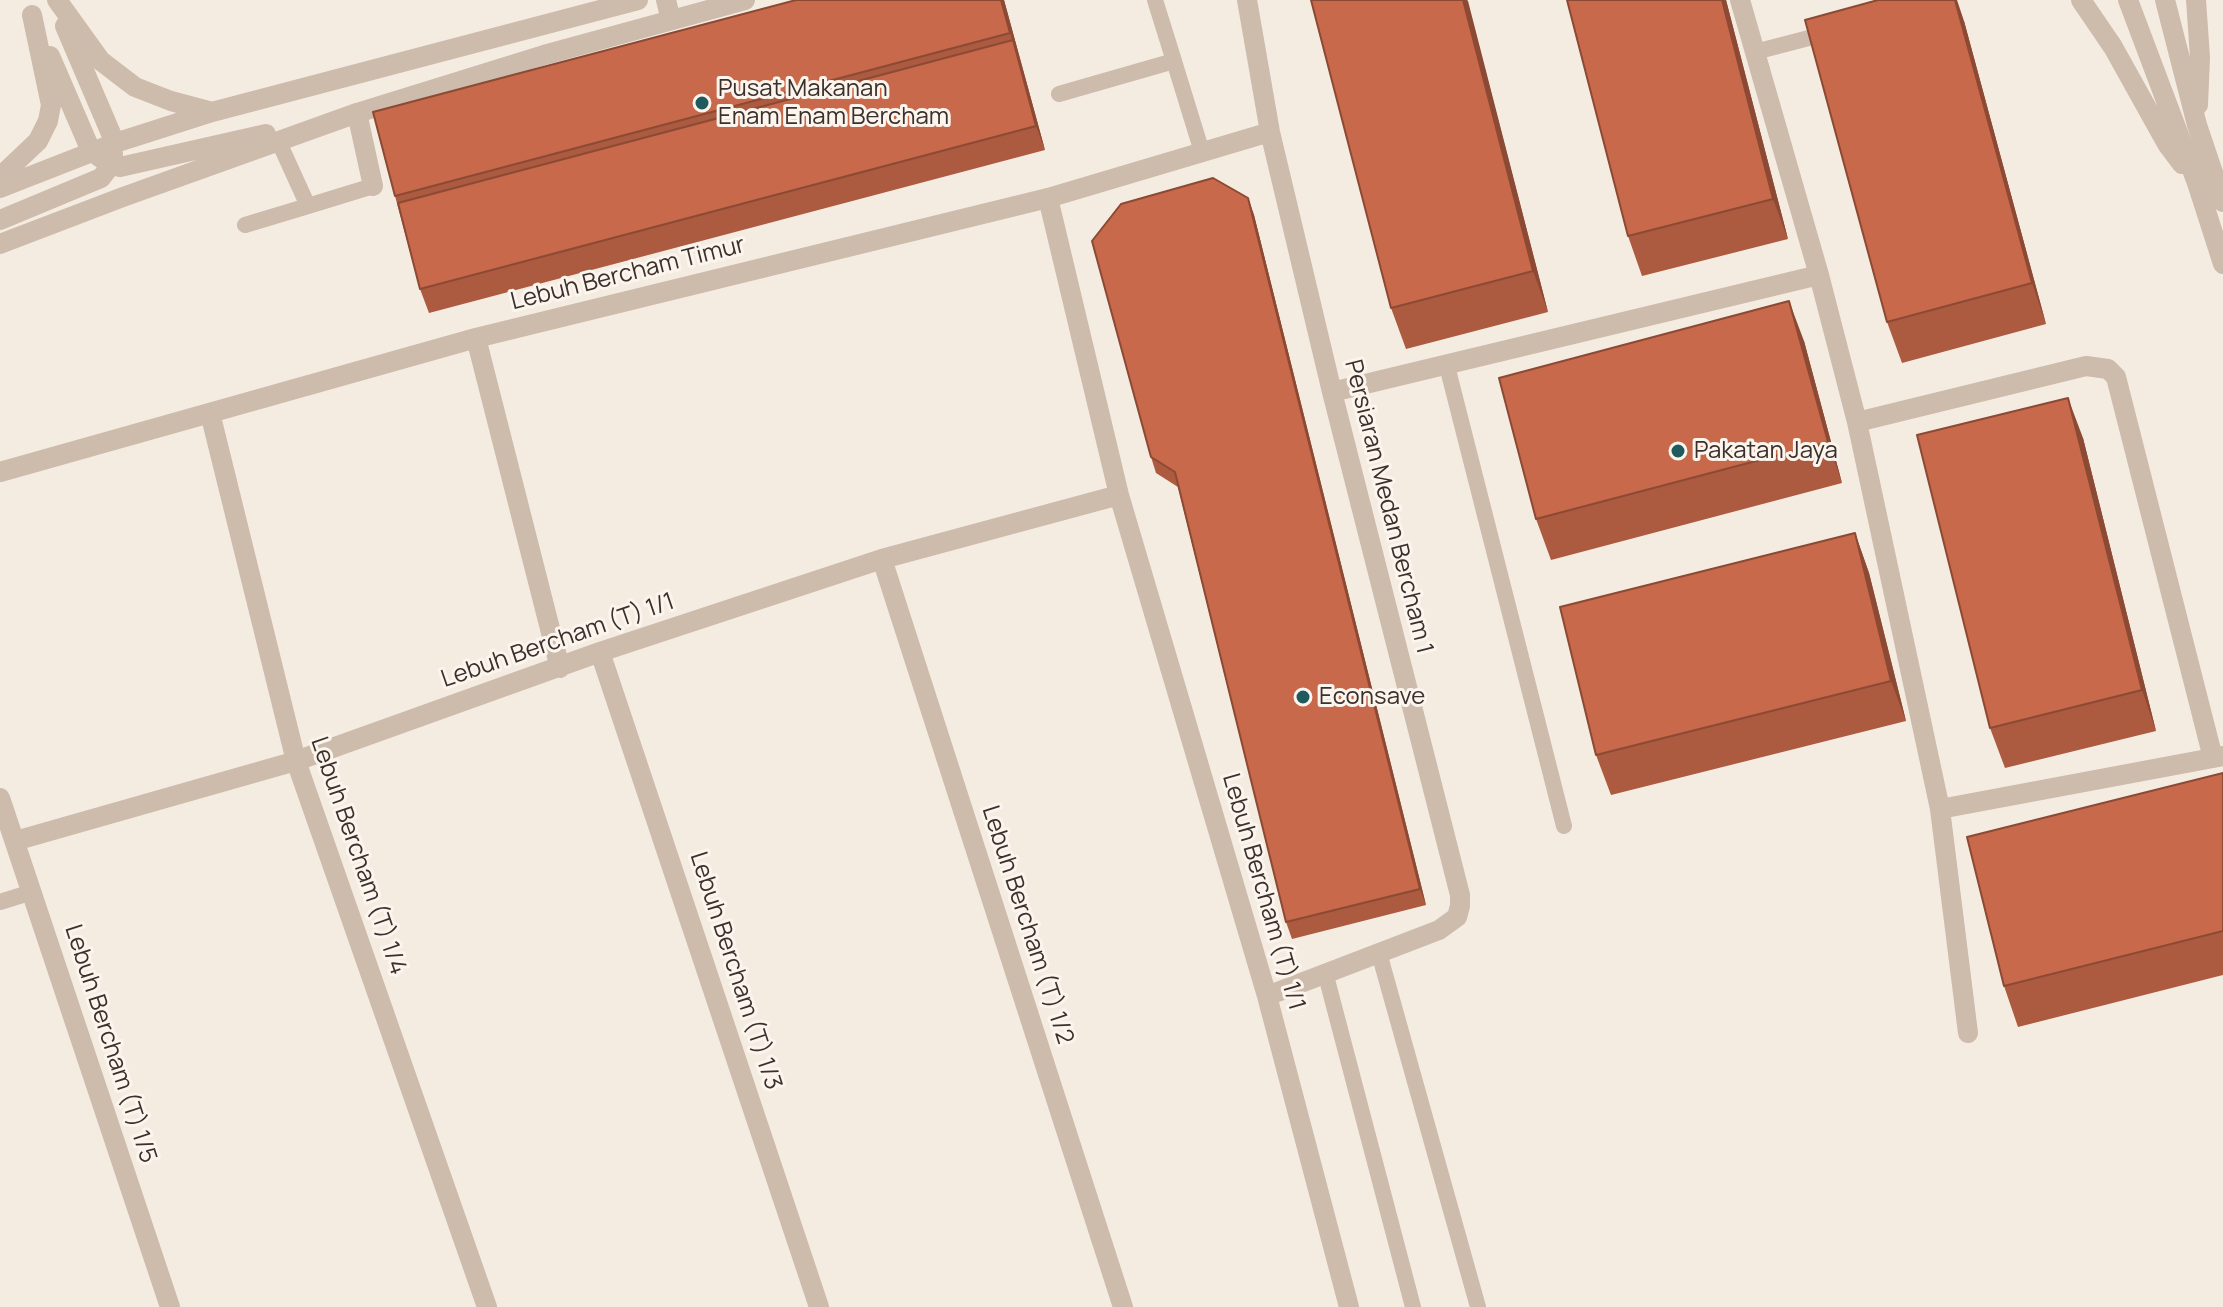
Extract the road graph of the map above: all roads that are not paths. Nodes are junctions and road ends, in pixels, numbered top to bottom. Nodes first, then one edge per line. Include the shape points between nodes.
1 (56, 0) edge
2 (638, 0) edge
3 (666, 0) edge
4 (745, 0) edge
5 (1155, 0) edge
6 (1247, 0) edge
7 (1740, 0) edge
8 (2081, 0) edge
9 (2128, 0) edge
10 (2165, 0) edge
11 (2196, 0) edge
12 (29, 8) edge
13 (671, 20) junction
14 (1844, 29) edge
15 (1755, 52) junction
16 (1174, 61) junction
17 (1059, 94) dead end
18 (212, 112) junction
19 (357, 113) junction
20 (2197, 125) junction
21 (1270, 132) junction
22 (278, 140) junction
23 (115, 143) junction
24 (91, 151) junction
25 (1202, 152) junction
26 (111, 165) junction
27 (0, 177) edge
28 (2197, 183) junction
29 (373, 186) joint
30 (0, 188) edge
31 (1048, 198) junction
32 (2223, 202) edge
33 (308, 206) junction
34 (0, 220) edge
35 (245, 225) dead end
36 (0, 244) edge
37 (2223, 264) edge
38 (1819, 275) junction
39 (476, 338) junction
40 (1447, 366) junction
41 (1332, 392) junction
42 (210, 413) junction
43 (1857, 422) junction
44 (0, 472) edge
45 (1119, 495) junction
46 (882, 559) junction
47 (600, 652) junction
48 (560, 668) junction
49 (2218, 757) edge
50 (296, 761) junction
51 (0, 798) edge
52 (1940, 809) junction
53 (1564, 826) dead end
54 (15, 841) junction
55 (32, 892) junction
56 (0, 902) edge
57 (1379, 953) junction
58 (1325, 972) junction
59 (1267, 996) junction
60 (1968, 1033) dead end
61 (170, 1307) edge
62 (487, 1307) edge
63 (819, 1307) edge
64 (1123, 1307) edge
65 (1349, 1307) edge
66 (1413, 1307) edge
67 (1478, 1307) edge

1 - 18 street via 101,61 135,87
1 - 23 street
2 - 18 street
3 - 13 street
4 - 13 street
5 - 16 lane
6 - 21 street, Persiaran Medan Bercham 1
7 - 15 street
8 - 28 street via 2167,144
9 - 28 street
10 - 20 street
11 - 20 street
12 - 24 street
12 - 27 street via 51,105 38,141
13 - 19 street
14 - 15 lane
15 - 38 street
16 - 17 lane
16 - 25 lane
18 - 23 street
19 - 22 street
19 - 29 street
20 - 32 street
21 - 25 street, Lebuh Bercham Timur
21 - 41 street, Persiaran Medan Bercham 1
22 - 26 street via 261,134 131,166
22 - 33 lane
22 - 36 street
23 - 24 street
23 - 26 street
24 - 26 street
24 - 30 street
25 - 31 street, Lebuh Bercham Timur
26 - 34 street via 101,178
28 - 37 street
29 - 33 lane
31 - 39 street, Lebuh Bercham Timur
31 - 45 street, Lebuh Bercham (T) 1/1
33 - 35 lane
38 - 40 street
38 - 43 street
39 - 42 street, Lebuh Bercham Timur
39 - 48 street
40 - 41 street
40 - 53 lane
41 - 57 street, Persiaran Medan Bercham 1 via 1460,895 1457,917 1449,925
42 - 44 street, Lebuh Bercham Timur
42 - 50 street, Lebuh Bercham (T) 1/4
43 - 49 street via 2086,366 2108,369 2116,377
43 - 52 street
45 - 46 street, Lebuh Bercham (T) 1/1
45 - 59 street, Lebuh Bercham (T) 1/1
46 - 47 street, Lebuh Bercham (T) 1/1
46 - 64 street, Lebuh Bercham (T) 1/2
47 - 48 street, Lebuh Bercham (T) 1/1
47 - 63 street, Lebuh Bercham (T) 1/3
48 - 50 street, Lebuh Bercham (T) 1/1
49 - 52 street
50 - 54 street, Lebuh Bercham (T) 1/1
50 - 62 street, Lebuh Bercham (T) 1/4
51 - 54 street, Lebuh Bercham (T) 1/5
52 - 60 street
54 - 55 street, Lebuh Bercham (T) 1/5
55 - 56 lane
55 - 61 street, Lebuh Bercham (T) 1/5
57 - 58 street, Persiaran Medan Bercham 1
57 - 67 lane
58 - 59 street, Persiaran Medan Bercham 1
58 - 66 lane
59 - 65 street, Lebuh Bercham (T) 1/1

